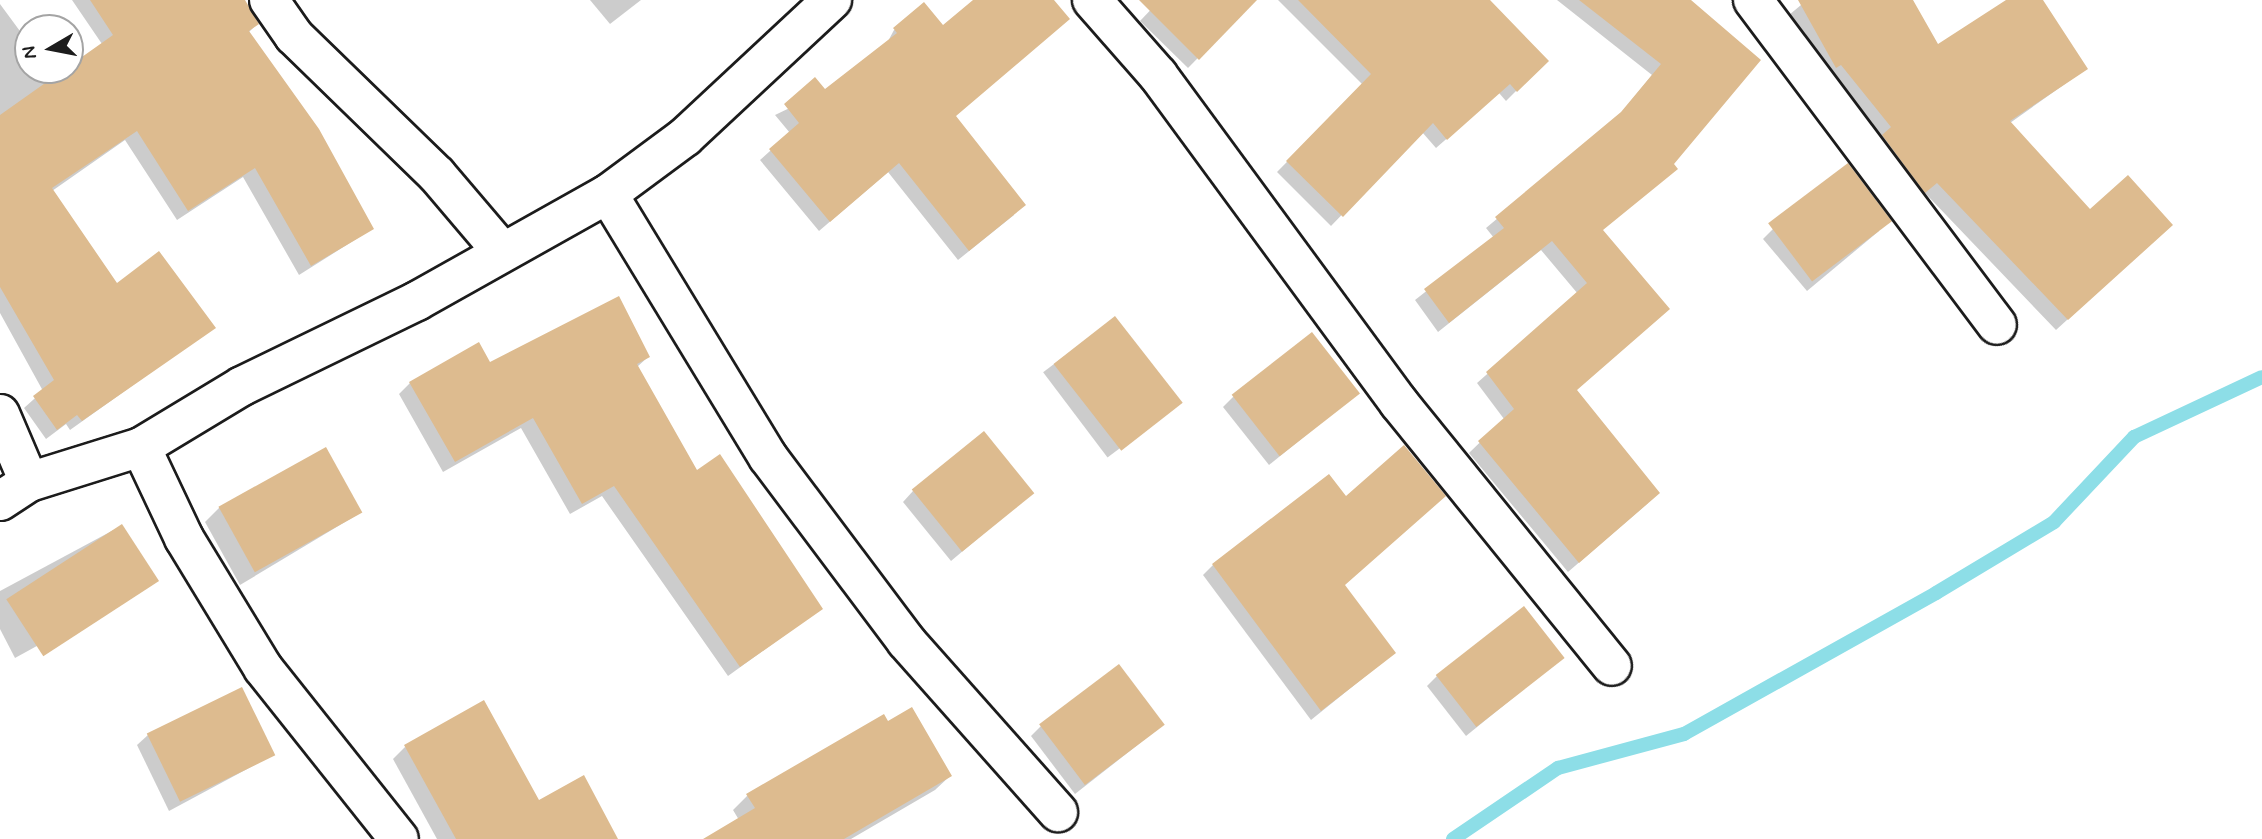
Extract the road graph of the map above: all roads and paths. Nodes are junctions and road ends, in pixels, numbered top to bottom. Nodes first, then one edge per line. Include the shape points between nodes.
1 (269, 0) edge
2 (832, 0) edge
3 (1092, 0) edge
4 (1752, 0) edge
5 (608, 194) junction
6 (500, 249) junction
7 (1997, 325) dead end
8 (0, 414) edge
9 (141, 447) junction
10 (15, 492) edge
11 (1612, 666) dead end
12 (1058, 812) dead end
13 (399, 839) edge

1 - 6 street via 294,36 437,174
2 - 5 street via 685,137
3 - 11 street via 1158,75 1399,403
4 - 7 street
5 - 6 street
5 - 12 street via 768,457 906,641
6 - 9 street via 417,301 242,386
8 - 10 street
9 - 10 street
9 - 13 street via 184,538 263,668

